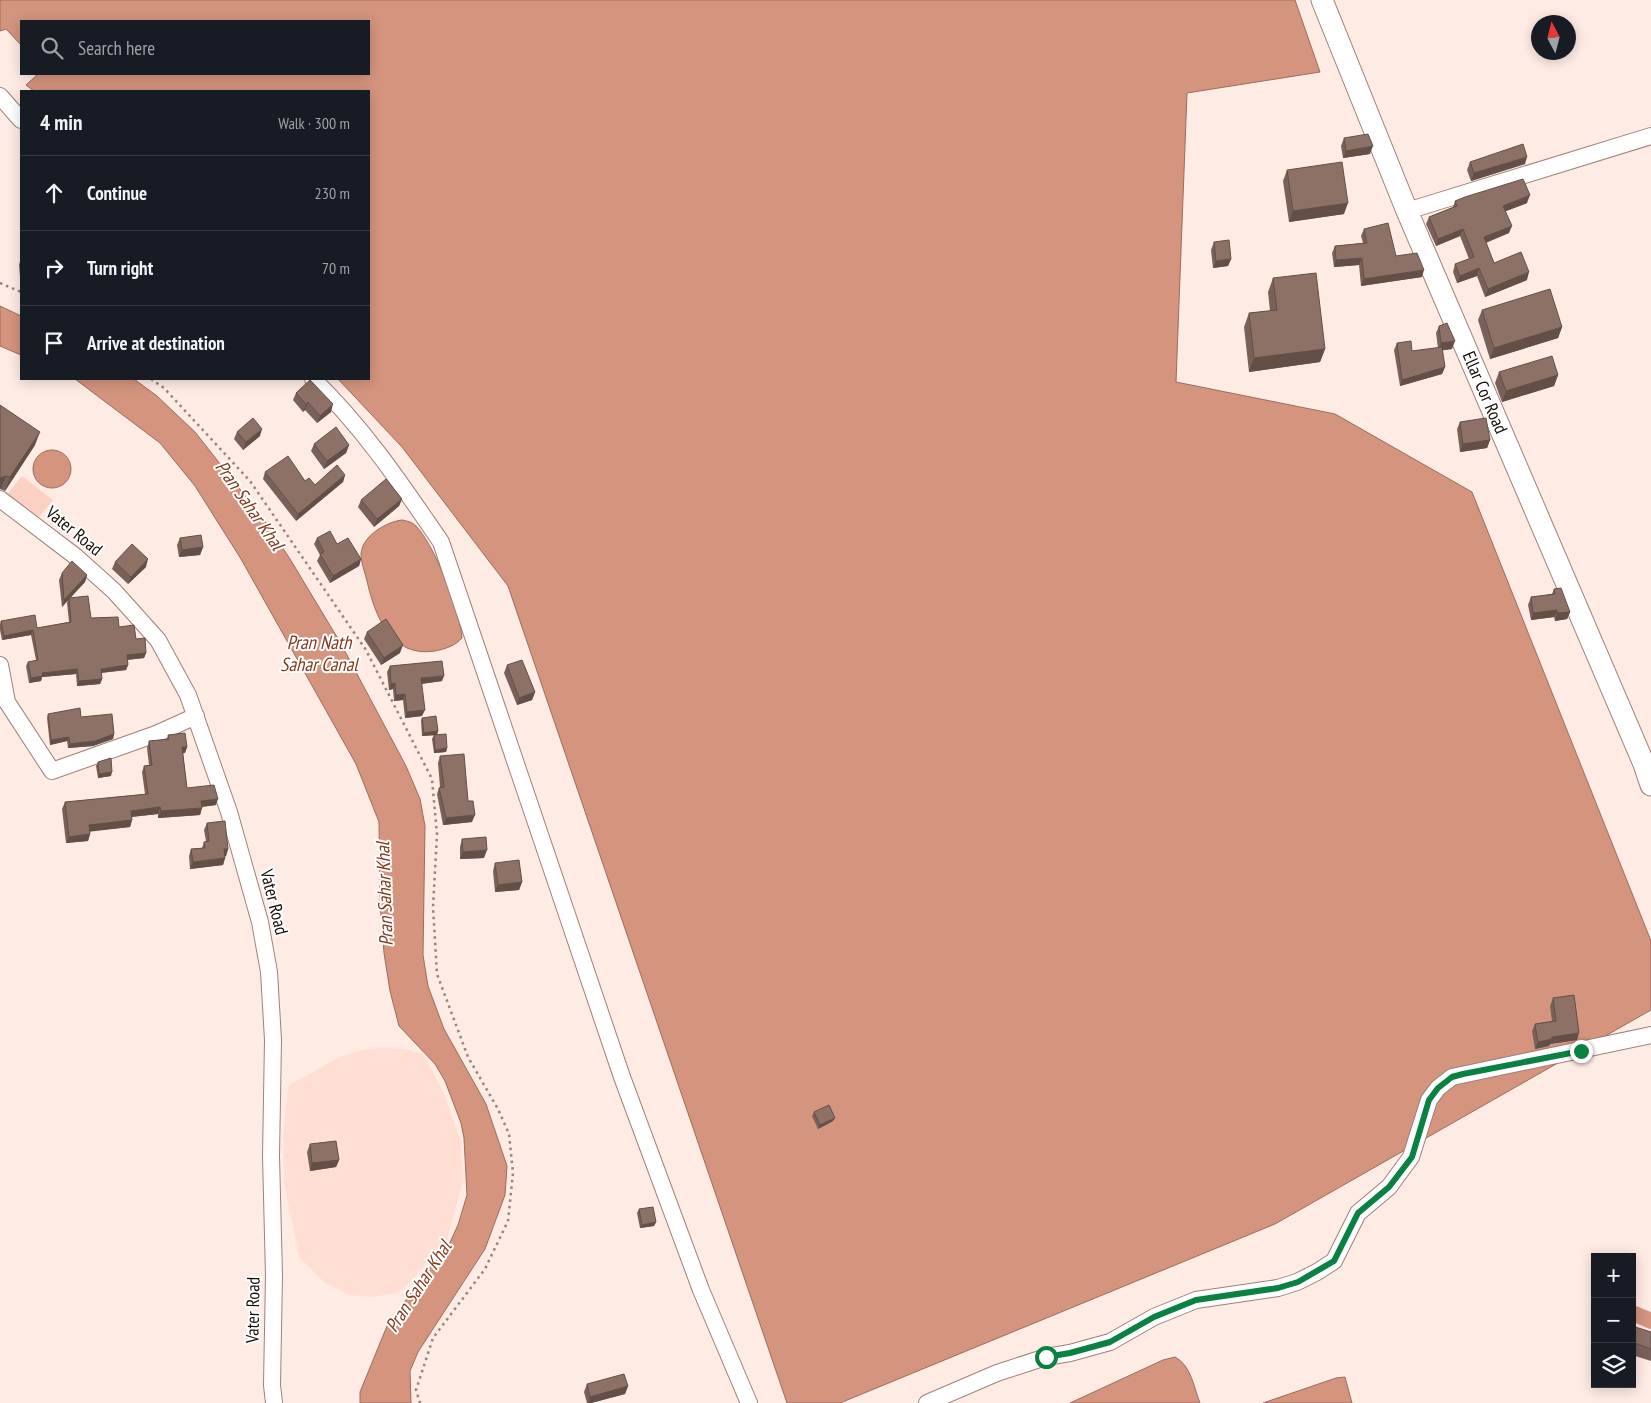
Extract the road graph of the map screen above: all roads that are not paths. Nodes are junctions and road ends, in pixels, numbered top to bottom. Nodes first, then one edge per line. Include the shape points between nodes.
1 (1322, 0) edge
2 (0, 96) edge
3 (20, 119) edge
4 (1651, 136) edge
5 (1406, 211) junction
6 (314, 380) edge
7 (0, 499) edge
8 (0, 665) edge
9 (196, 716) junction
10 (1651, 785) edge
11 (1651, 1035) edge
12 (274, 1403) edge
13 (749, 1403) edge
14 (927, 1403) edge

1 - 5 main road, Ellar Cor Road
2 - 3 street
4 - 5 street
5 - 10 main road, Ellar Cor Road
6 - 13 street via 340,404 394,473 441,542 622,1076 701,1290
7 - 9 street, Vater Road via 75,556 114,591 158,640
8 - 9 street via 7,702 52,771 156,734
9 - 12 street, Vater Road via 229,812 260,922 269,972 273,1040
11 - 14 street via 1452,1077 1429,1100 1412,1157 1389,1187 1358,1213 1334,1261 1298,1282 1196,1300 1154,1317 1110,1342 1046,1357

